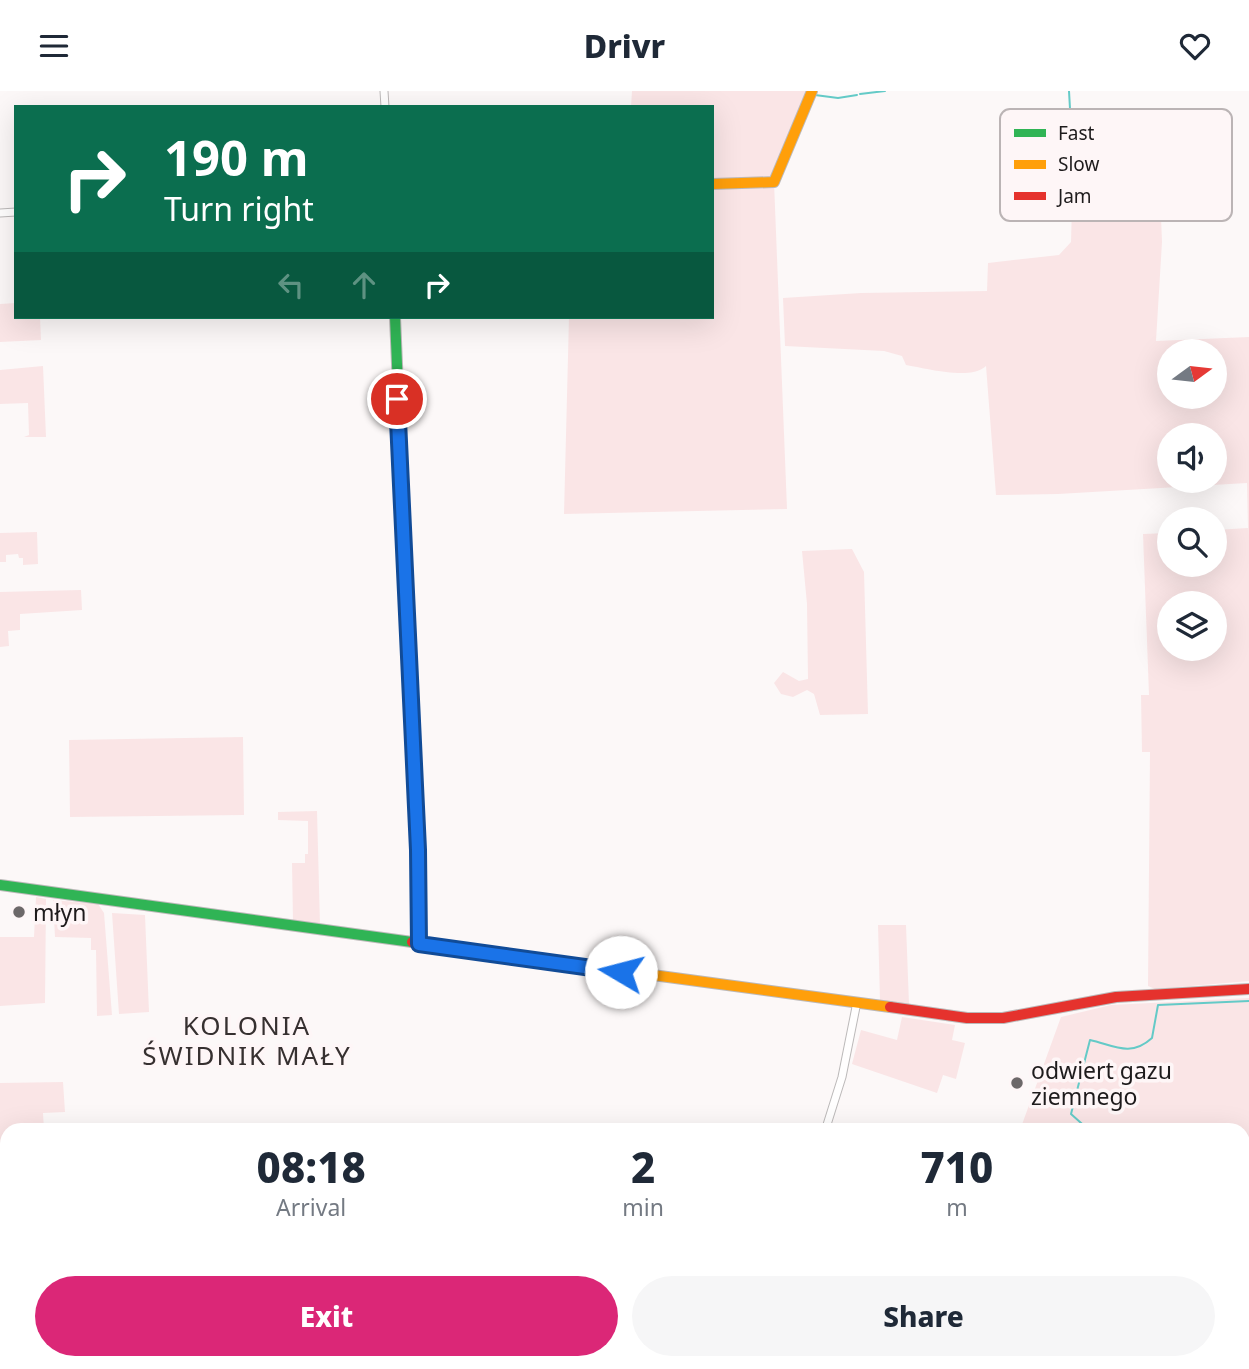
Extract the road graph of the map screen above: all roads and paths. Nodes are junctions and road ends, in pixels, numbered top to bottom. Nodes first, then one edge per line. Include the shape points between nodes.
1 (812, 91) edge
2 (714, 184) edge
3 (395, 319) edge
4 (0, 885) edge
5 (419, 944) junction
6 (1249, 989) edge
7 (857, 1002) junction
8 (828, 1123) edge

1 - 2 street via 774,182
3 - 5 street
4 - 5 street
5 - 7 street
6 - 7 street via 1116,997 992,1019
7 - 8 street

